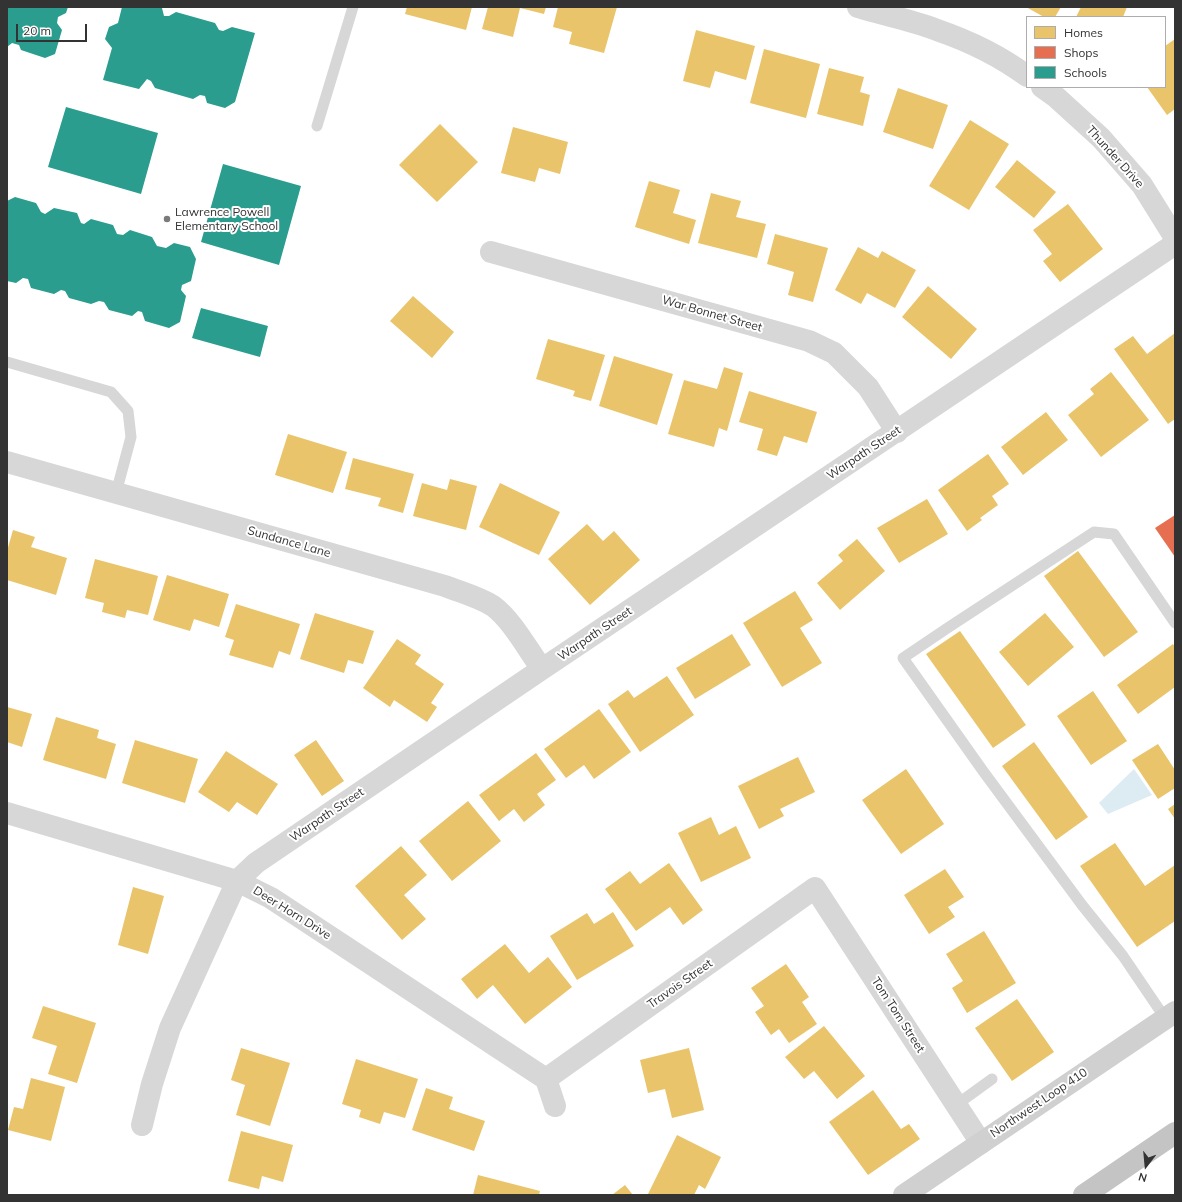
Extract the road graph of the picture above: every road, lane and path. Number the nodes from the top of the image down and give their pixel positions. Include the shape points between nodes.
1 (353, 7) edge
2 (858, 7) edge
3 (1026, 75) edge
4 (1043, 88) edge
5 (317, 126) dead end
6 (1175, 238) edge
7 (1175, 244) edge
8 (491, 252) dead end
9 (7, 362) edge
10 (897, 432) junction
11 (7, 462) edge
12 (116, 493) junction
13 (1175, 623) edge
14 (542, 669) junction
15 (7, 813) edge
16 (237, 881) junction
17 (815, 888) joint
18 (1170, 1015) edge
19 (546, 1079) junction
20 (992, 1079) dead end
21 (956, 1105) junction
22 (555, 1106) dead end
23 (142, 1125) dead end
24 (1175, 1133) edge
25 (981, 1143) junction
26 (904, 1195) edge
27 (1084, 1195) edge

1 - 5 lane
2 - 3 street via 937,30 976,46
4 - 6 street, Thunder Drive via 1101,138 1142,185
7 - 10 street, Warpath Street
8 - 10 street, War Bonnet Street via 809,341 834,353 868,388
9 - 12 lane via 111,392 128,412 131,437
10 - 14 street, Warpath Street
11 - 12 street, Sundance Lane
12 - 14 street, Sundance Lane via 445,586 470,596 492,606 506,618
13 - 18 lane via 1114,534 1094,532 903,658 1082,905
14 - 16 street, Warpath Street via 256,863
15 - 16 street, Deer Horn Drive
16 - 19 street, Deer Horn Drive via 271,898
16 - 23 street, Warpath Street via 170,1028
17 - 19 street, Travois Street
17 - 21 street, Tom Tom Street
18 - 25 main road, Northwest Loop 410
19 - 22 street
20 - 21 lane
21 - 25 street, Tom Tom Street
24 - 27 highway
25 - 26 main road, Northwest Loop 410

